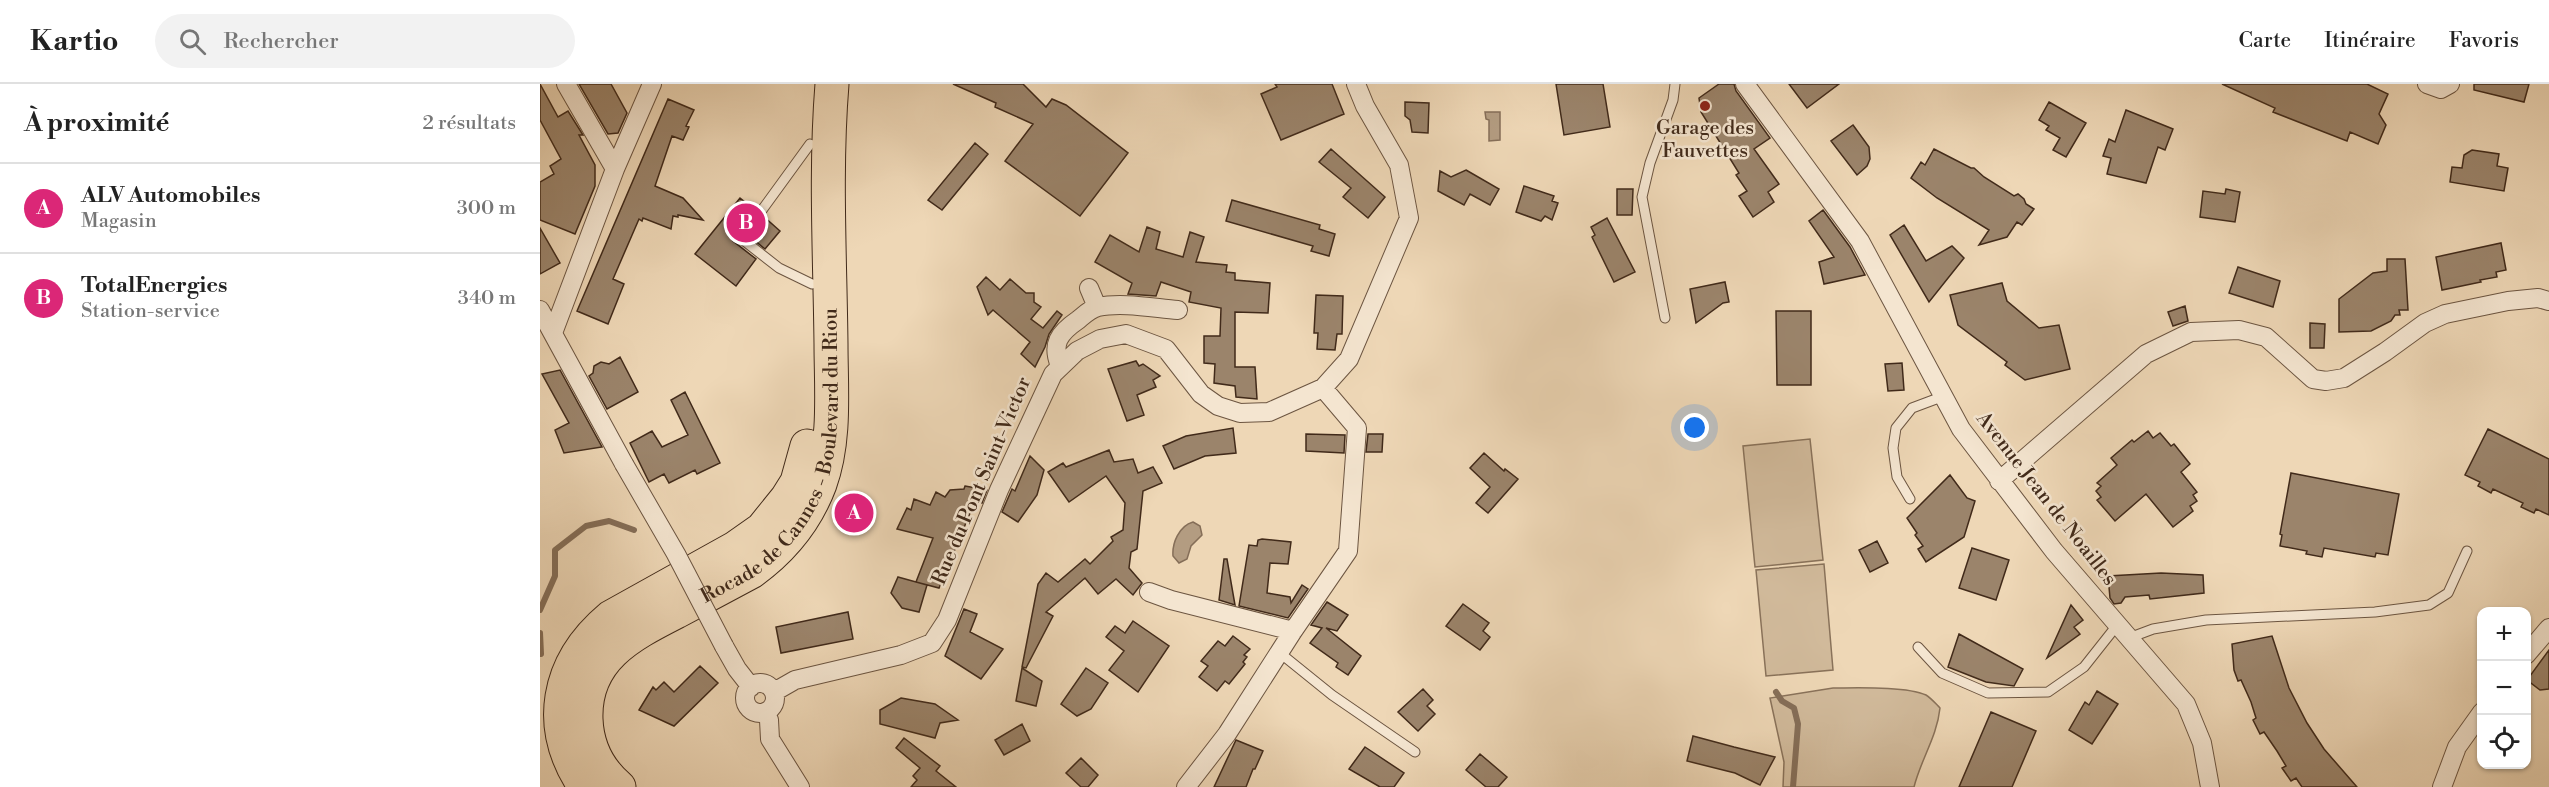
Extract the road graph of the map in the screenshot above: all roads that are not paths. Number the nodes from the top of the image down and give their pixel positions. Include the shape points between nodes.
1 (566, 84) edge
2 (652, 84) edge
3 (813, 84) edge
4 (832, 84) edge
5 (1356, 84) edge
6 (1676, 84) edge
7 (1746, 84) edge
8 (2427, 84) edge
9 (2450, 84) edge
10 (810, 144) junction
11 (615, 169) junction
12 (762, 210) dead end
13 (738, 236) dead end
14 (812, 284) junction
15 (1089, 288) dead end
16 (2549, 301) edge
17 (1097, 307) junction
18 (540, 310) edge
19 (1178, 310) dead end
20 (1665, 318) dead end
21 (553, 333) junction
22 (1060, 366) junction
23 (1323, 388) junction
24 (1944, 396) junction
25 (1999, 481) junction
26 (1910, 499) dead end
27 (2467, 551) dead end
28 (1149, 592) dead end
29 (2549, 628) edge
30 (1293, 631) junction
31 (2123, 631) junction
32 (1918, 647) dead end
33 (2531, 649) edge
34 (1280, 653) junction
35 (751, 687) junction
36 (774, 692) junction
37 (765, 712) junction
38 (2479, 715) edge
39 (1416, 752) dead end
40 (585, 787) edge
41 (619, 787) edge
42 (800, 787) edge
43 (1186, 787) edge
44 (2210, 787) edge
45 (2442, 787) edge

1 - 11 street
2 - 11 street
3 - 10 highway, Rocade de Cannes - Boulevard du Riou
4 - 41 highway, Rocade de Cannes - Boulevard du Riou via 831,398 827,460 821,482 800,525 766,561 632,636 598,670 586,706 586,727 597,761
5 - 23 street via 1399,165 1409,218 1349,358
6 - 20 lane via 1642,197
7 - 24 street, Avenue Jean de Noailles via 1860,241
8 - 9 street via 2440,89
10 - 12 lane
10 - 14 highway, Rocade de Cannes - Boulevard du Riou
11 - 21 street
13 - 14 lane via 779,268
14 - 40 highway, Rocade de Cannes - Boulevard du Riou via 809,431 797,482 762,529 610,617 582,646 565,681 561,721 571,766
15 - 17 street
16 - 25 street via 2508,301 2445,314 2425,323 2344,378 2326,381 2313,379 2266,337 2239,330 2191,332 2146,354
17 - 19 street
17 - 22 street via 1068,326 1059,338 1055,355
18 - 21 street
21 - 35 street, bridge via 724,646
22 - 23 street, Rue du Pont Saint-Victor via 1100,339 1126,334 1166,349 1201,394 1218,406 1240,413 1269,412
22 - 36 street, Rue du Pont Saint-Victor via 1029,421 947,620 932,643 901,655 795,680
23 - 30 street via 1357,428 1348,551
24 - 25 street, Avenue Jean de Noailles via 1961,429
24 - 26 lane via 1912,408 1896,428 1893,448 1897,477
25 - 31 street, Avenue Jean de Noailles
27 - 31 lane via 2448,593 2429,605 2375,612 2206,620
28 - 30 street
29 - 33 street
30 - 34 street
31 - 32 lane via 2084,667 2048,692 1988,693 1942,673
31 - 44 street, Avenue Jean de Noailles via 2186,704 2202,742
34 - 39 lane via 1332,695
34 - 43 street via 1227,734
35 - 36 street via 761,683
35 - 37 street via 747,706
36 - 37 street via 774,704
37 - 42 street via 770,738
38 - 45 street via 2457,747

